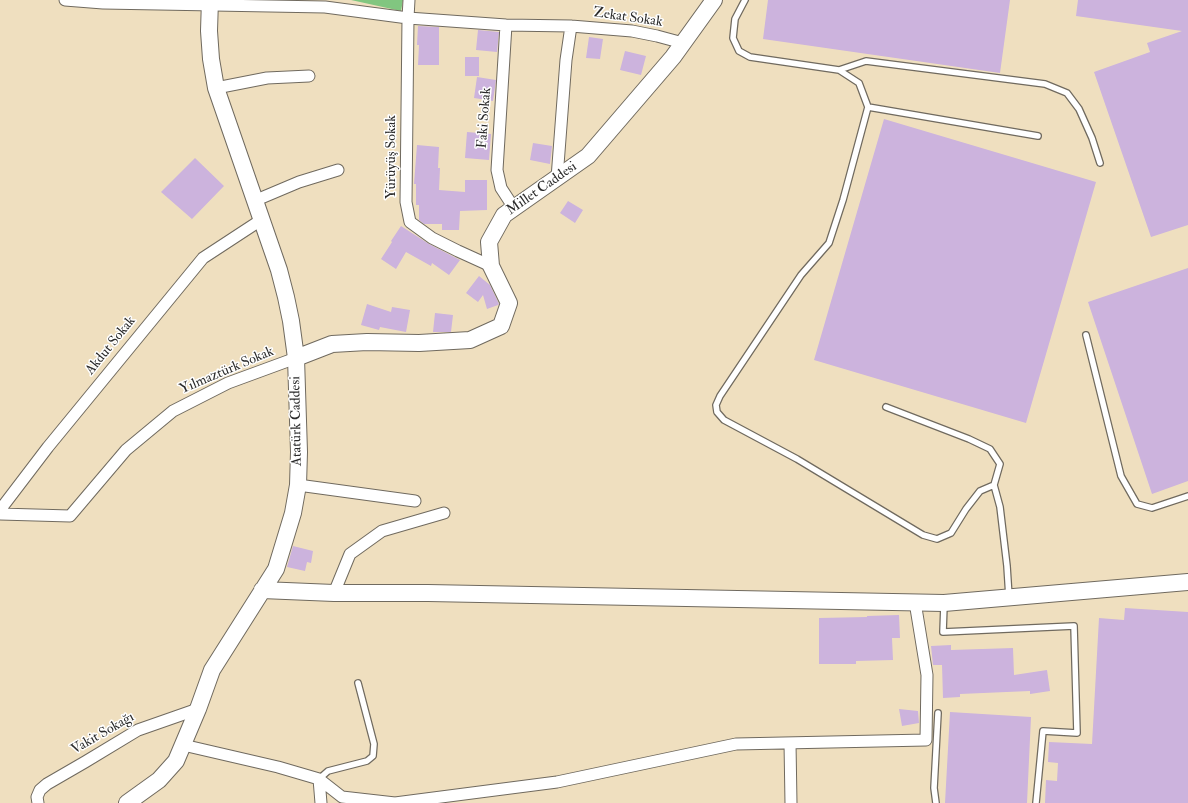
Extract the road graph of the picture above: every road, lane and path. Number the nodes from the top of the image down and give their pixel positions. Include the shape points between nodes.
1 (65, 0) edge
2 (409, 0) edge
3 (714, 0) edge
4 (744, 0) edge
5 (209, 2) edge
6 (303, 3) edge
7 (408, 18) junction
8 (506, 25) junction
9 (570, 26) junction
10 (683, 43) junction
11 (839, 70) junction
12 (309, 76) dead end
13 (216, 88) junction
14 (868, 107) junction
15 (1038, 136) dead end
16 (1100, 163) dead end
17 (338, 170) dead end
18 (557, 178) junction
19 (254, 201) junction
20 (514, 208) junction
21 (261, 220) junction
22 (491, 266) junction
23 (1086, 335) dead end
24 (296, 358) junction
25 (886, 406) dead end
26 (298, 485) junction
27 (994, 485) junction
28 (1188, 496) edge
29 (415, 501) dead end
30 (0, 510) edge
31 (444, 513) dead end
32 (0, 514) edge
33 (1188, 582) edge
34 (262, 590) junction
35 (334, 594) junction
36 (1009, 597) junction
37 (915, 602) junction
38 (944, 603) junction
39 (358, 683) dead end
40 (198, 709) junction
41 (938, 713) dead end
42 (790, 743) junction
43 (183, 745) junction
44 (319, 779) junction
45 (38, 803) edge
46 (127, 803) edge
47 (321, 803) edge
48 (791, 803) edge
49 (936, 803) edge
50 (1036, 803) edge

1 - 5 street, Zekat Sokak via 103,3
2 - 7 street, Yürüyüş Sokak
3 - 10 street, Millet Caddesi
4 - 11 lane via 735,19 733,38 738,52 750,57
5 - 6 street, Zekat Sokak
5 - 13 street, Atatürk Caddesi via 211,59
6 - 7 street, Zekat Sokak
7 - 8 street, Zekat Sokak
7 - 22 street, Yürüyüş Sokak via 406,202 410,222 432,238
8 - 9 street, Zekat Sokak
8 - 20 street, Faki Sokak via 497,170 501,188
9 - 10 street, Zekat Sokak via 632,30
9 - 18 street
10 - 18 street, Millet Caddesi via 588,156
11 - 14 lane via 859,83
11 - 16 lane via 866,61 1045,84 1067,93 1079,109
12 - 13 street via 267,78
13 - 19 street, Atatürk Caddesi
14 - 15 lane
14 - 27 lane via 829,243 801,275 720,396 716,405 717,412 724,420 797,459 923,535 938,539 951,533 980,491
17 - 19 street via 299,182
18 - 20 street, Millet Caddesi
19 - 21 street, Atatürk Caddesi
20 - 22 street, Millet Caddesi via 504,215 489,242
21 - 24 street, Atatürk Caddesi via 286,297
21 - 30 street, Akdut Sokak via 203,258 48,447
22 - 24 street, Millet Caddesi via 508,303 501,326 470,340 332,344
23 - 28 lane via 1121,476 1137,504 1152,508
24 - 26 street, Atatürk Caddesi
24 - 32 street, Yılmaztürk Sokak via 228,383 173,411 126,450 70,516
25 - 27 lane via 990,449 1000,464
26 - 29 street
26 - 34 street, Atatürk Caddesi via 293,513 276,569
27 - 36 lane via 1000,507
31 - 35 street via 382,531 350,554
33 - 36 street
34 - 35 street
34 - 40 street, Atatürk Caddesi via 212,670
35 - 37 street via 428,592
36 - 38 street
37 - 38 street
37 - 42 street via 927,675 926,740
38 - 50 lane via 943,632 1074,626 1077,733 1043,731
39 - 44 lane via 374,744 373,756 367,761 328,771
40 - 43 street, Atatürk Caddesi
40 - 45 street, Vakit Sokağı via 138,730 47,784 40,790
41 - 49 lane via 934,788
42 - 44 street via 736,744 557,782 395,803 342,797
42 - 48 street
43 - 44 street
43 - 46 street, Atatürk Caddesi via 176,761 159,780
44 - 47 street

